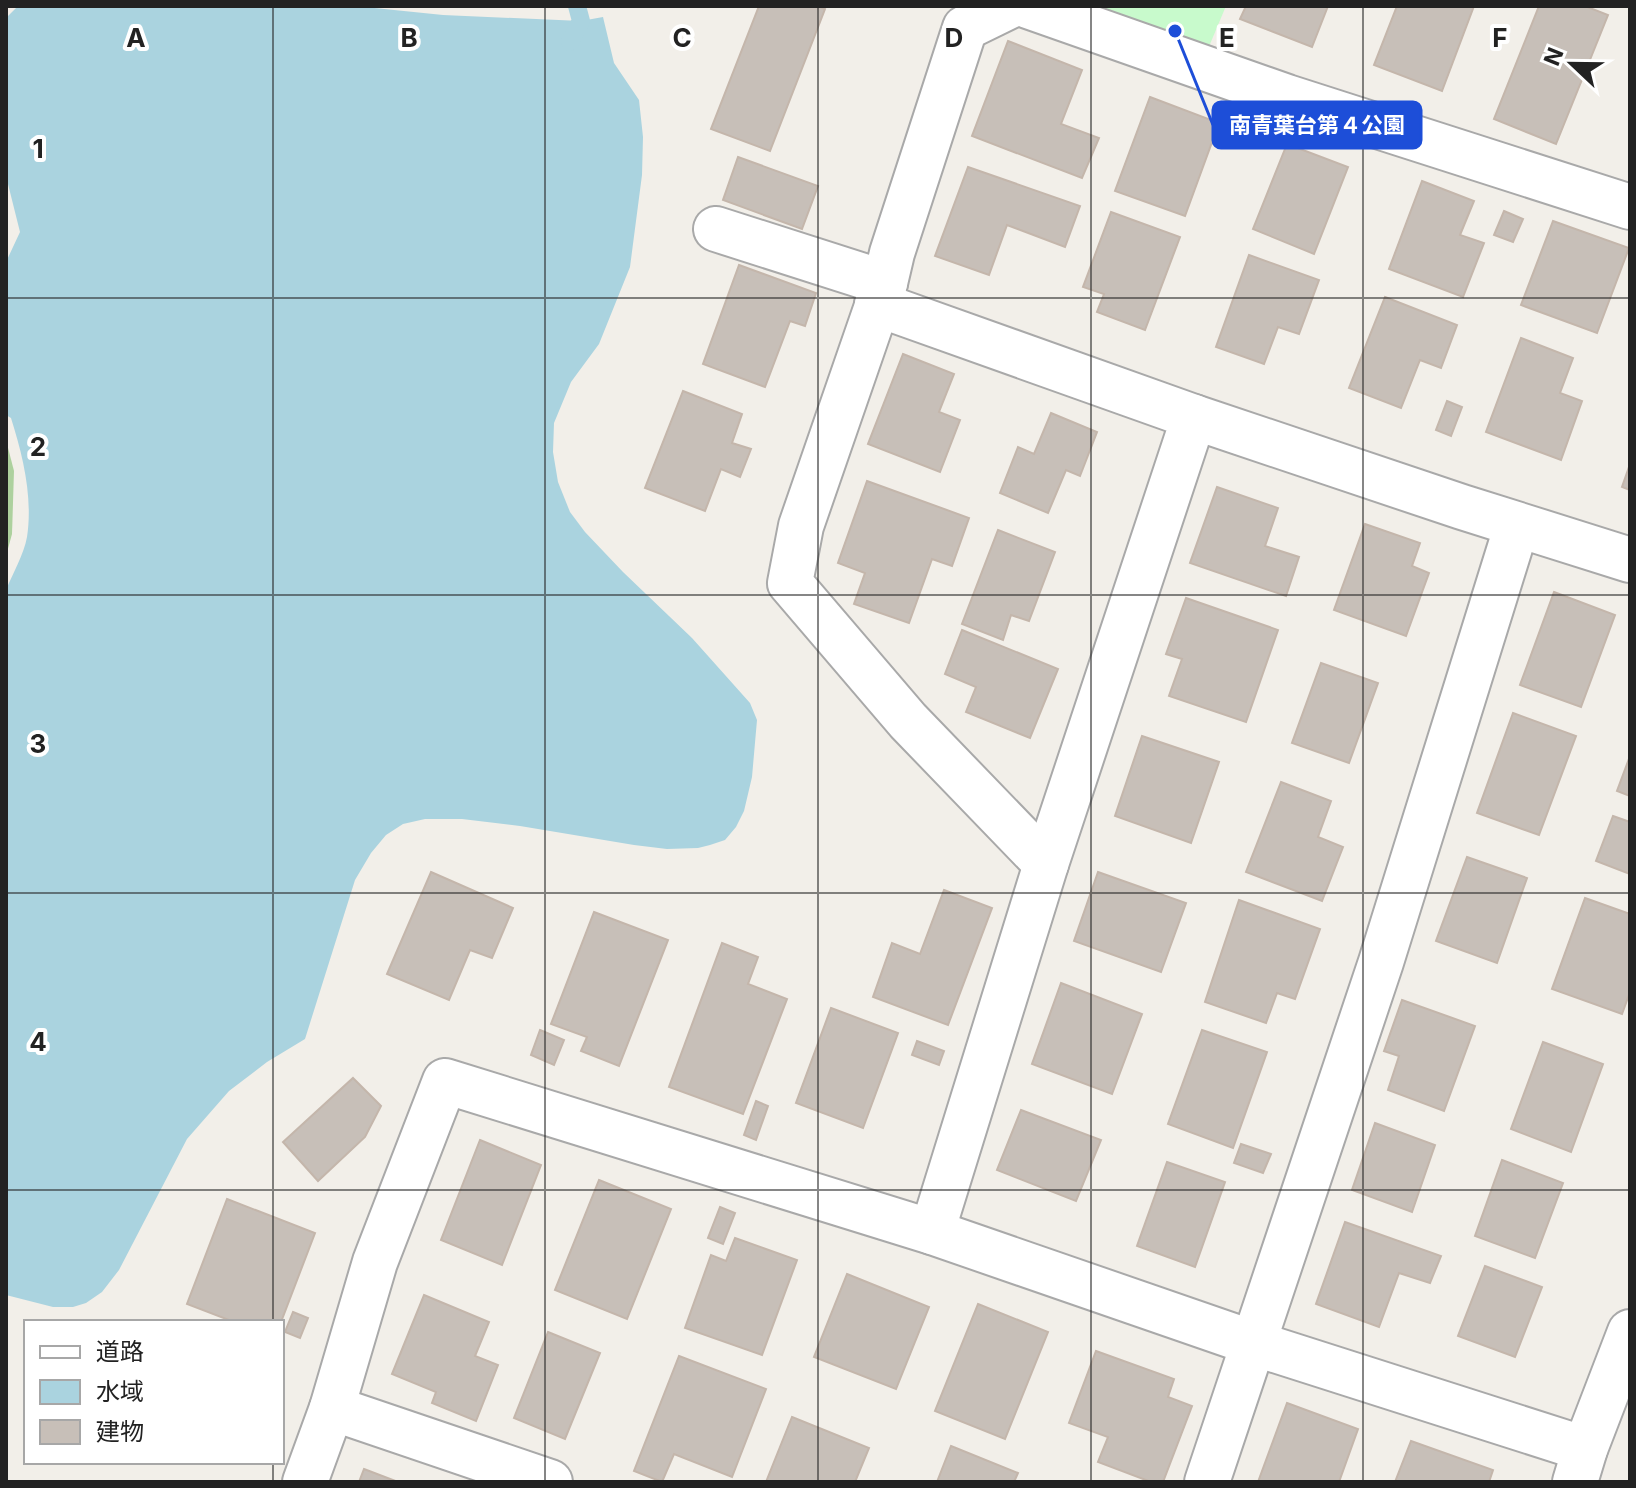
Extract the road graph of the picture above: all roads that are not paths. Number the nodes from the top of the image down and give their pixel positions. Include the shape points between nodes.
1 (1010, 6) edge
2 (1028, 6) edge
3 (1630, 207) edge
4 (716, 229) dead end
5 (881, 293) junction
6 (1194, 417) junction
7 (1517, 525) junction
8 (1630, 560) edge
9 (1046, 864) junction
10 (932, 1232) junction
11 (1630, 1332) edge
12 (1253, 1343) junction
13 (332, 1408) junction
14 (1580, 1465) edge
15 (305, 1482) edge
16 (550, 1482) edge
17 (1207, 1482) edge

1 - 5 street via 965,28
2 - 3 street via 1287,97
4 - 5 street
5 - 6 street
5 - 9 street via 801,526 790,583 908,721
6 - 7 street
6 - 9 street
7 - 8 street
7 - 12 street via 1381,962
9 - 10 street
10 - 12 street
10 - 13 street via 445,1081 375,1262
11 - 14 street
12 - 14 street
12 - 17 street
13 - 15 street
13 - 16 street

